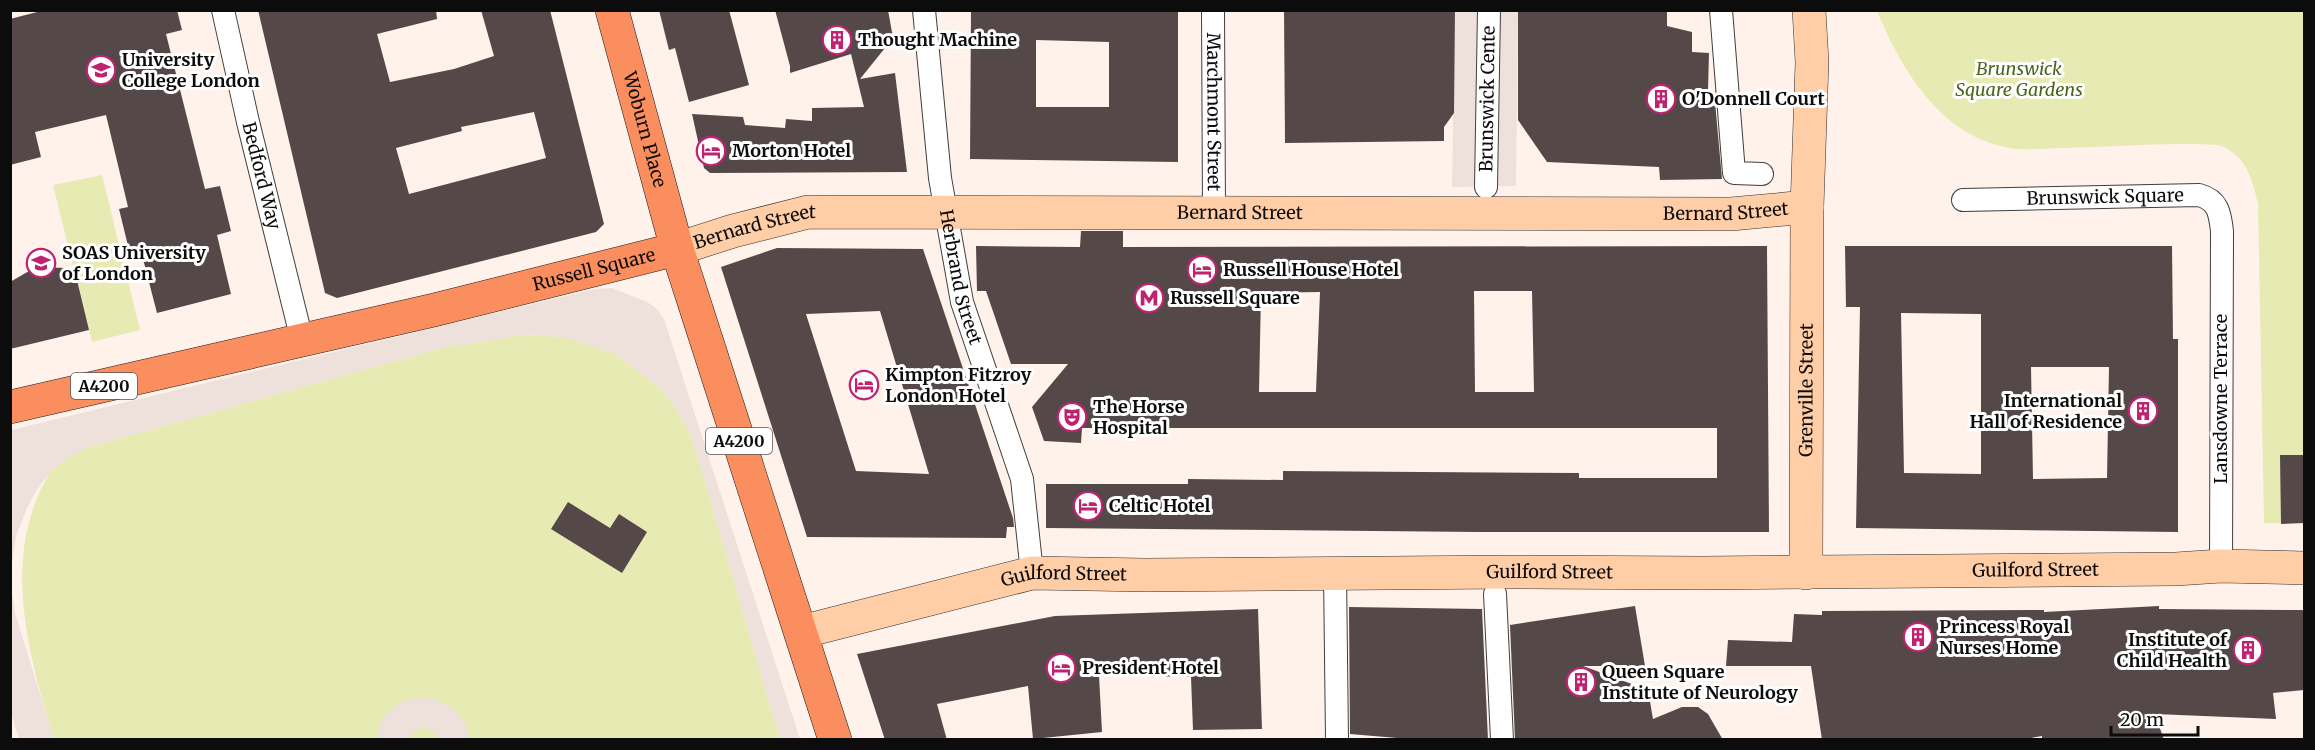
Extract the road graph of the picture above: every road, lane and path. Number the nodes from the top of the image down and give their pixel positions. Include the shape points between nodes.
1 (222, 10) edge
2 (612, 10) edge
3 (924, 10) edge
4 (1214, 10) edge
5 (1490, 10) edge
6 (1721, 10) edge
7 (1809, 10) edge
8 (1762, 174) dead end
9 (1486, 187) dead end
10 (1963, 200) dead end
11 (1807, 207) junction
12 (947, 213) junction
13 (1214, 214) junction
14 (2222, 231) joint
15 (677, 249) junction
16 (302, 340) junction
17 (10, 407) edge
18 (2221, 566) junction
19 (2304, 568) edge
20 (1032, 573) junction
21 (1335, 573) junction
22 (1806, 573) junction
23 (1495, 594) dead end
24 (801, 632) junction
25 (834, 740) edge
26 (1337, 740) edge
27 (1502, 740) edge

1 - 16 street, Bedford Way
2 - 15 main road, Woburn Place / A4200
3 - 12 street, Herbrand Street via 940,178
4 - 13 street, Marchmont Street
5 - 9 street, Brunswick Cente
6 - 8 street via 1734,173
7 - 11 main road via 1812,62
10 - 14 street, Brunswick Square via 2199,195 2208,197 2218,207
11 - 13 main road, Bernard Street via 1720,214
11 - 22 main road, Grenville Street
12 - 13 main road, Bernard Street
12 - 15 main road, Bernard Street via 808,212
12 - 20 street, Herbrand Street via 962,302 1022,479
14 - 18 street, Lansdowne Terrace
15 - 16 main road, Russell Square / A4200
15 - 24 main road, Russell Square / A4200
16 - 17 main road, Russell Square / A4200
18 - 19 main road, Guilford Street
18 - 22 main road, Guilford Street
20 - 21 main road, Guilford Street
20 - 24 main road, Guilford Street
21 - 22 main road, Guilford Street
21 - 26 street
23 - 27 street
24 - 25 main road, Russell Square / A4200

